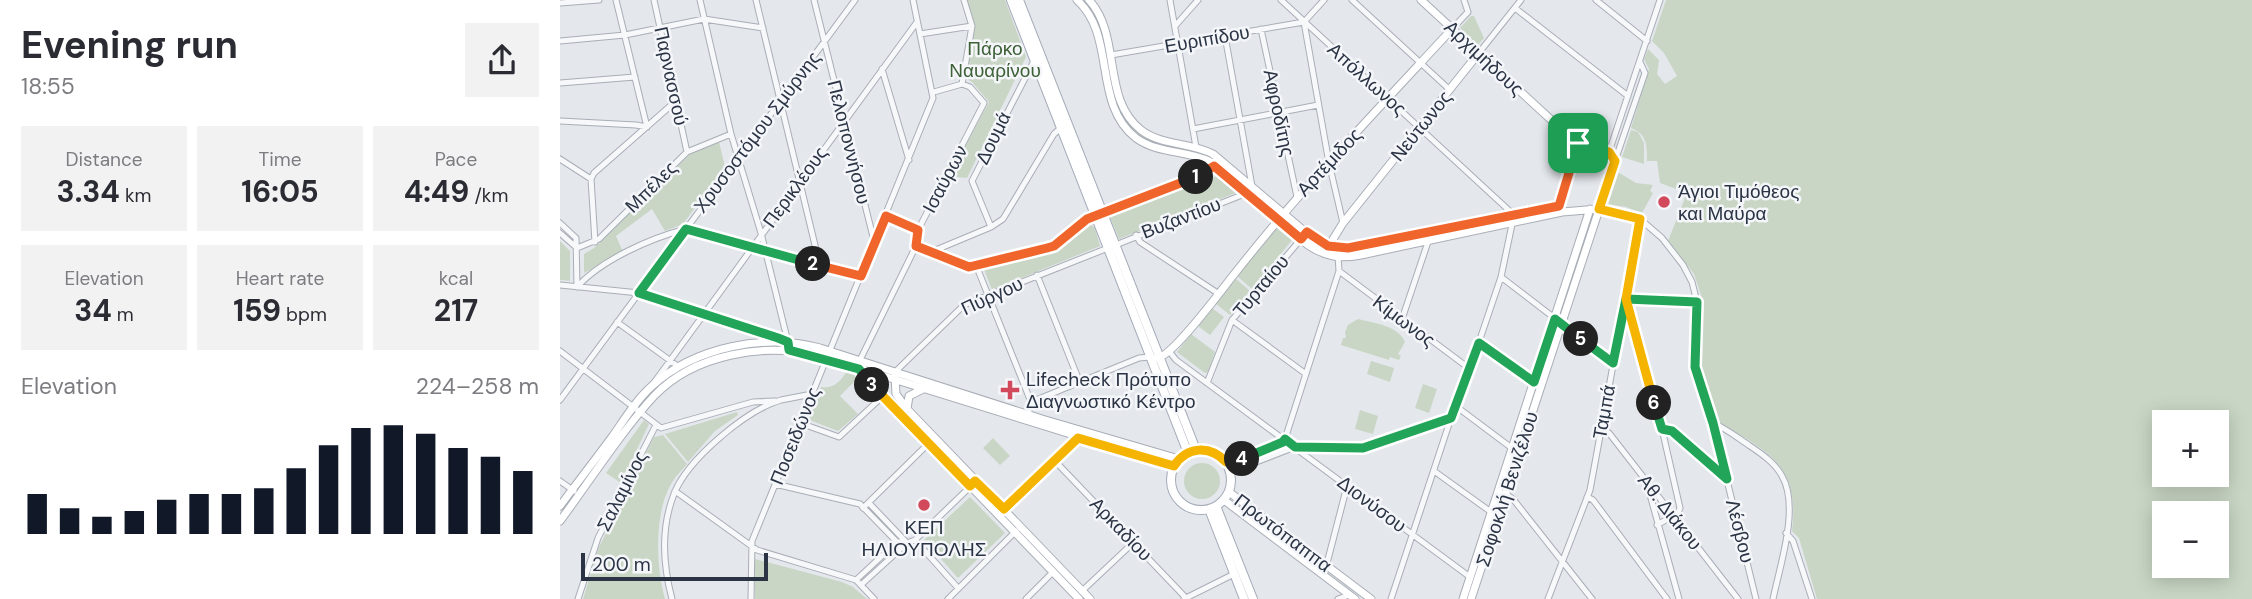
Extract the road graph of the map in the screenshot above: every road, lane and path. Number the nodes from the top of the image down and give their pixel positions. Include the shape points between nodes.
1 (599, 0) edge
2 (617, 0) edge
3 (654, 0) edge
4 (700, 0) edge
5 (756, 0) edge
6 (814, 0) edge
7 (855, 0) edge
8 (913, 0) edge
9 (964, 0) edge
10 (1011, 0) edge
11 (1019, 0) edge
12 (1077, 0) edge
13 (1089, 0) edge
14 (1170, 0) edge
15 (1198, 0) edge
16 (1281, 0) edge
17 (1324, 0) edge
18 (1352, 0) edge
19 (1420, 0) edge
20 (1464, 0) edge
21 (1521, 0) edge
22 (1596, 0) edge
23 (1660, 0) edge
24 (560, 3) edge
25 (1515, 8) junction
26 (704, 19) junction
27 (917, 22) junction
28 (1304, 22) junction
29 (972, 26) junction
30 (1175, 26) junction
31 (660, 28) junction
32 (763, 28) junction
33 (1261, 29) junction
34 (1452, 29) junction
35 (920, 34) junction
36 (625, 35) junction
37 (1225, 36) junction
38 (560, 40) edge
39 (825, 41) junction
40 (1647, 41) junction
41 (1178, 44) junction
42 (1478, 54) junction
43 (1111, 55) junction
44 (1037, 56) junction
45 (1640, 62) junction
46 (1420, 63) junction
47 (882, 69) junction
48 (635, 77) junction
49 (560, 83) edge
50 (962, 85) junction
51 (1450, 90) junction
52 (934, 92) junction
53 (1628, 96) junction
54 (1389, 98) junction
55 (676, 101) junction
56 (780, 101) junction
57 (1318, 105) junction
58 (1278, 113) junction
59 (1240, 120) junction
60 (560, 121) edge
61 (843, 122) junction
62 (1064, 125) junction
63 (647, 127) junction
64 (1421, 127) junction
65 (1193, 129) junction
66 (731, 134) junction
67 (1578, 143) junction
68 (1196, 146) junction
69 (687, 152) junction
70 (1609, 152) junction
71 (738, 157) junction
72 (560, 159) edge
73 (909, 160) junction
74 (1615, 161) junction
75 (1329, 163) junction
76 (1214, 166) junction
77 (591, 179) junction
78 (800, 180) junction
79 (1250, 190) junction
80 (1297, 197) junction
81 (1560, 209) junction
82 (1590, 209) junction
83 (1599, 209) junction
84 (1284, 212) junction
85 (1099, 215) junction
86 (886, 216) junction
87 (1278, 219) junction
88 (1514, 219) junction
89 (1640, 219) junction
90 (560, 223) edge
91 (1343, 223) junction
92 (991, 227) junction
93 (686, 229) junction
94 (918, 230) junction
95 (560, 233) edge
96 (761, 233) junction
97 (1136, 236) junction
98 (1304, 236) junction
99 (1427, 237) junction
100 (595, 242) junction
101 (874, 243) junction
102 (1111, 245) junction
103 (916, 246) junction
104 (751, 247) junction
105 (577, 248) junction
106 (1340, 249) junction
107 (764, 250) junction
108 (1326, 250) junction
109 (931, 252) junction
110 (1338, 258) junction
111 (976, 265) junction
112 (820, 266) junction
113 (1339, 271) junction
114 (1037, 275) junction
115 (861, 276) junction
116 (1501, 277) junction
117 (560, 285) edge
118 (577, 286) junction
119 (639, 293) junction
120 (1219, 294) junction
121 (988, 295) junction
122 (1626, 299) junction
123 (1697, 302) junction
124 (702, 313) junction
125 (1402, 319) junction
126 (1233, 320) junction
127 (1558, 321) junction
128 (617, 322) junction
129 (1479, 343) junction
130 (788, 346) junction
131 (560, 351) edge
132 (1169, 351) junction
133 (829, 355) junction
134 (1156, 356) junction
135 (670, 360) junction
136 (1613, 363) junction
137 (860, 365) junction
138 (583, 368) junction
139 (679, 368) junction
140 (1470, 369) junction
141 (1306, 374) junction
142 (892, 377) junction
143 (1534, 382) junction
144 (1080, 383) junction
145 (1207, 383) junction
146 (649, 388) junction
147 (923, 389) junction
148 (812, 394) junction
149 (883, 396) junction
150 (560, 400) edge
151 (778, 401) junction
152 (1031, 402) junction
153 (634, 407) junction
154 (1457, 407) junction
155 (908, 410) junction
156 (641, 412) junction
157 (1027, 418) junction
158 (1451, 418) junction
159 (1713, 423) junction
160 (800, 424) junction
161 (656, 425) junction
162 (1601, 428) junction
163 (1662, 429) junction
164 (1273, 430) junction
165 (1078, 438) junction
166 (1285, 439) junction
167 (929, 443) junction
168 (1295, 447) junction
169 (1270, 448) junction
170 (1513, 449) junction
171 (1192, 451) junction
172 (1055, 461) junction
173 (1177, 463) junction
174 (1228, 466) junction
175 (1434, 471) junction
176 (1727, 479) junction
177 (560, 481) edge
178 (973, 483) junction
179 (775, 484) junction
180 (1347, 485) junction
181 (1648, 487) junction
182 (675, 491) junction
183 (576, 493) junction
184 (1503, 493) junction
185 (1227, 496) junction
186 (1587, 497) junction
187 (866, 505) junction
188 (560, 506) edge
189 (1212, 508) junction
190 (1004, 509) junction
191 (1495, 515) junction
192 (1674, 515) junction
193 (560, 521) edge
194 (1657, 524) junction
195 (1017, 529) junction
196 (1786, 533) junction
197 (1413, 534) junction
198 (915, 540) junction
199 (897, 542) junction
200 (1134, 542) junction
201 (906, 543) junction
202 (752, 546) junction
203 (1563, 560) junction
204 (1326, 567) junction
205 (1053, 572) junction
206 (1238, 572) junction
207 (1470, 577) junction
208 (859, 582) junction
209 (1674, 583) junction
210 (956, 590) junction
211 (1661, 591) junction
212 (1080, 595) edge
213 (1352, 597) edge
214 (1185, 598) edge
215 (578, 599) edge
216 (672, 599) edge
217 (751, 599) edge
218 (874, 599) edge
219 (949, 599) edge
220 (960, 599) edge
221 (1026, 599) edge
222 (1090, 599) edge
223 (1244, 599) edge
224 (1253, 599) edge
225 (1338, 599) edge
226 (1371, 599) edge
227 (1391, 599) edge
228 (1463, 599) edge
229 (1471, 599) edge
230 (1548, 599) edge
231 (1592, 599) edge
232 (1667, 599) edge
233 (1679, 599) edge
234 (1738, 599) edge
235 (1756, 599) edge
236 (1773, 599) edge
237 (1812, 599) edge

1 - 24 street
2 - 36 street
3 - 31 street, Παρνασσού
4 - 26 street
5 - 32 street
6 - 39 street, Πελοποννήσου
7 - 39 street, Χρυσοστόμου Σμύρνης
8 - 27 street
9 - 29 street
10 - 44 main road
11 - 44 main road
12 - 76 street via 1095,26 1111,99 1127,130 1147,144 1195,155
13 - 43 street via 1104,24
14 - 30 street
15 - 30 street
16 - 28 street, Απόλλωνος
17 - 28 street
18 - 46 street
19 - 34 street, Αρχιμήδους
20 - 34 street, Αρτέμιδος via 1468,10
21 - 25 street, Νεύτωνος
22 - 40 street
23 - 40 street, Σοφοκλή Βενιζέλου
25 - 42 street, Νεύτωνος
25 - 53 street
26 - 31 street
26 - 32 street
26 - 66 street
27 - 35 street
27 - 47 street, Περικλέους
28 - 33 street, Ευριπίδου
28 - 54 street, Απόλλωνος
28 - 57 street
29 - 35 street
29 - 50 street
30 - 41 street
31 - 36 street
31 - 55 street, Παρνασσού
32 - 56 street
33 - 37 street, Ευριπίδου
33 - 58 street, Αφροδίτης
34 - 42 street, Αρχιμήδους
34 - 46 street, Αρτέμιδος
35 - 52 street
36 - 38 street
36 - 48 street
37 - 41 street, Ευριπίδου
37 - 59 street
39 - 56 street, Χρυσοστόμου Σμύρνης
39 - 61 street, Πελοποννήσου
40 - 45 street, Σοφοκλή Βενιζέλου
41 - 43 street, Ευριπίδου
41 - 65 street
42 - 51 street, Νεύτωνος
42 - 67 street, Αρχιμήδους
43 - 68 street via 1121,101 1133,123 1160,140
44 - 62 main road
44 - 92 street, Δουμά via 972,181
45 - 53 street, Σοφοκλή Βενιζέλου
45 - 74 street, Σοφοκλή Βενιζέλου via 1645,73
46 - 51 street
46 - 54 street, Αρτέμιδος
47 - 61 street, Περικλέους
47 - 73 street
48 - 49 street
48 - 63 street
50 - 52 street
50 - 94 street, Ισαύρων via 985,103
51 - 64 street, Νεύτωνος
52 - 73 street, Ποσειδώνος
53 - 70 street, Σοφοκλή Βενιζέλου
54 - 64 street, Απόλλωνος
54 - 75 street, Αρτέμιδος
55 - 63 street
55 - 69 street, Παρνασσού
56 - 71 street, Χρυσοστόμου Σμύρνης
56 - 78 street
57 - 58 street
57 - 75 street
58 - 59 street
58 - 80 street, Αφροδίτης
59 - 65 street
59 - 79 street
60 - 63 street
61 - 78 street, Περικλέους
61 - 101 street, Πελοποννήσου
62 - 85 main road
62 - 92 street via 1003,219
63 - 77 street
64 - 88 street, Απόλλωνος
64 - 91 street, Νεύτωνος
65 - 68 street
66 - 69 street, Μπέλες
66 - 71 street
67 - 70 street, Αρχιμήδους
67 - 81 street
68 - 79 street via 1213,154
69 - 100 street, Μπέλες
70 - 74 street
71 - 93 street, Χρυσοστόμου Σμύρνης
71 - 96 street
72 - 77 street
73 - 86 street, Ποσειδώνος
74 - 83 street, Σοφοκλή Βενιζέλου
75 - 80 street, Αρτέμιδος
75 - 91 street
76 - 79 street
76 - 85 street, Βυζαντίου via 1198,177
77 - 100 street
78 - 96 street, Περικλέους
78 - 112 street
79 - 84 street
79 - 87 street
79 - 97 street, Βυζαντίου
80 - 84 street, Αρτέμιδος
81 - 82 street
81 - 88 street
82 - 83 street
82 - 127 street, Σοφοκλή Βενιζέλου
83 - 89 street
83 - 127 street, Σοφοκλή Βενιζέλου
84 - 87 street, Αρτέμιδος
84 - 98 street
85 - 102 main road
85 - 111 street, Βυζαντίου via 1054,246
86 - 94 street
86 - 101 street, Ποσειδώνος
87 - 98 street
87 - 120 street, Αρτέμιδος
88 - 99 street
88 - 116 street
89 - 122 street, Ταμπά
89 - 123 street via 1683,265
90 - 105 street via 576,238
91 - 108 street, Νεύτωνος
92 - 109 street
93 - 104 street
93 - 118 street via 617,258
93 - 119 street, Χρυσοστόμου Σμύρνης
94 - 103 street, Ισαύρων
95 - 105 street
96 - 104 street, Περικλέους
96 - 107 street
97 - 102 street, Βυζαντίου
97 - 120 street
98 - 108 street
98 - 126 street, Τυρταίου
99 - 106 street
99 - 110 street
99 - 125 street
100 - 105 street, Μπέλες
101 - 115 street, Ποσειδώνος
102 - 114 street, Πύργου
102 - 134 main road
103 - 109 street
103 - 137 street, Ισαύρων
104 - 107 street
104 - 124 street, Περικλέους
105 - 118 street
106 - 108 street
106 - 110 street
107 - 112 street
107 - 130 street
108 - 110 street
109 - 111 street via 969,267
110 - 113 street
111 - 121 street
112 - 115 street
113 - 125 street, Κίμωνος
113 - 141 street
114 - 121 street, Πύργου
114 - 144 street
115 - 133 street, Ποσειδώνος
116 - 127 street
116 - 129 street
117 - 118 street
118 - 119 street
119 - 124 street
119 - 128 street, Χρυσοστόμου Σμύρνης
120 - 132 street, Αρτέμιδος
121 - 142 street, Πύργου via 961,307
121 - 152 street
122 - 123 street
122 - 136 street, Ταμπά
122 - 163 street
123 - 159 street, Λέσβου via 1695,367
124 - 130 street
124 - 135 street, Περικλέους
125 - 140 street, Κίμωνος
126 - 141 street
126 - 145 street, Τυρταίου
127 - 136 street
127 - 143 street, Σοφοκλή Βενιζέλου
127 - 184 street, Σοφοκλή Βενιζέλου
128 - 135 street
128 - 138 street, Χρυσοστόμου Σμύρνης
129 - 140 street
129 - 143 street
130 - 133 street
130 - 139 street via 763,342 733,348
130 - 156 street via 698,368 664,387
131 - 138 street
132 - 134 street
132 - 145 street, Διονύσου
133 - 137 street
133 - 148 street, Ποσειδώνος
134 - 144 street via 1139,358
134 - 171 main road
135 - 139 street
135 - 146 street, Περικλέους
136 - 162 street, Ταμπά
137 - 142 street
137 - 149 street
138 - 150 street, Χρυσοστόμου Σμύρνης
138 - 153 street
139 - 146 street
140 - 154 street
141 - 166 street
142 - 147 street
142 - 149 street
142 - 155 street via 896,394
142 - 157 street
143 - 170 street, Σοφοκλή Βενιζέλου
144 - 152 street
145 - 164 street, Διονύσου
146 - 153 street
147 - 155 street via 909,397
147 - 157 street
148 - 151 street
148 - 160 street, Ποσειδώνος
149 - 160 street via 839,438
149 - 167 street
151 - 161 street via 753,402 667,428
151 - 182 street via 718,438
152 - 157 street
153 - 156 street
153 - 183 street
154 - 158 street
154 - 170 street
155 - 178 street
156 - 161 street
156 - 183 street
157 - 165 street
157 - 173 street
158 - 168 street via 1363,448
158 - 175 street
159 - 176 street, Λέσβου
159 - 196 street via 1758,452 1783,478 1790,509
160 - 179 street, Ποσειδώνος
161 - 215 street, Σαλαμίνος via 598,538
162 - 181 street, Αθ. Διάκου
162 - 186 street, Ταμπά
163 - 176 street via 1672,431
163 - 192 street via 1680,508
164 - 166 street, Διονύσου
164 - 169 street
165 - 172 street
165 - 173 street
166 - 168 street, Διονύσου
166 - 169 street
167 - 178 street
167 - 187 street
168 - 174 street via 1238,469
168 - 180 street, Διονύσου
169 - 174 street
170 - 184 street, Σοφοκλή Βενιζέλου
171 - 173 main road
171 - 174 main road via 1213,452
172 - 190 street
172 - 200 street, Αρκαδίου
173 - 189 main road via 1171,483 1177,499 1191,509
174 - 185 main road via 1231,485
175 - 191 street
175 - 197 street
176 - 235 street, Λέσβου
177 - 183 street
178 - 190 street
178 - 195 street
178 - 198 street
179 - 187 street
179 - 202 street, Ποσειδώνος
180 - 197 street, Διονύσου
180 - 204 street
181 - 192 street, Αθ. Διάκου
181 - 194 street
182 - 202 street
182 - 216 street via 665,541
183 - 188 street
183 - 193 street
184 - 191 street, Σοφοκλή Βενιζέλου
184 - 203 street
185 - 189 main road
185 - 204 street, Πρωτόπαππα
185 - 213 street, Πρωτόπαππα
186 - 203 street, Ταμπά
186 - 211 street
187 - 199 street
187 - 201 street
189 - 206 main road
190 - 195 street
191 - 207 street, Σοφοκλή Βενιζέλου
191 - 229 street, Σοφοκλή Βενιζέλου
192 - 194 street
192 - 234 street, Αθ. Διάκου
194 - 209 street
195 - 205 street
195 - 210 street
195 - 212 street
196 - 236 street
196 - 237 street via 1793,541
197 - 207 street, Διονύσου
197 - 227 street
198 - 201 street
198 - 210 street
199 - 201 street
199 - 208 street
200 - 212 street
200 - 214 street, Αρκαδίου
201 - 208 street
202 - 208 street
202 - 217 street, Ποσειδώνος
203 - 230 street, Ταμπά
203 - 231 street
204 - 226 street, Πρωτόπαππα
205 - 212 street
205 - 221 street
206 - 214 street
206 - 223 main road
206 - 224 main road
207 - 228 street, Σοφοκλή Βενιζέλου
208 - 218 street
209 - 211 street
209 - 233 street
210 - 219 street
210 - 220 street
211 - 232 street
212 - 222 street
213 - 225 street

